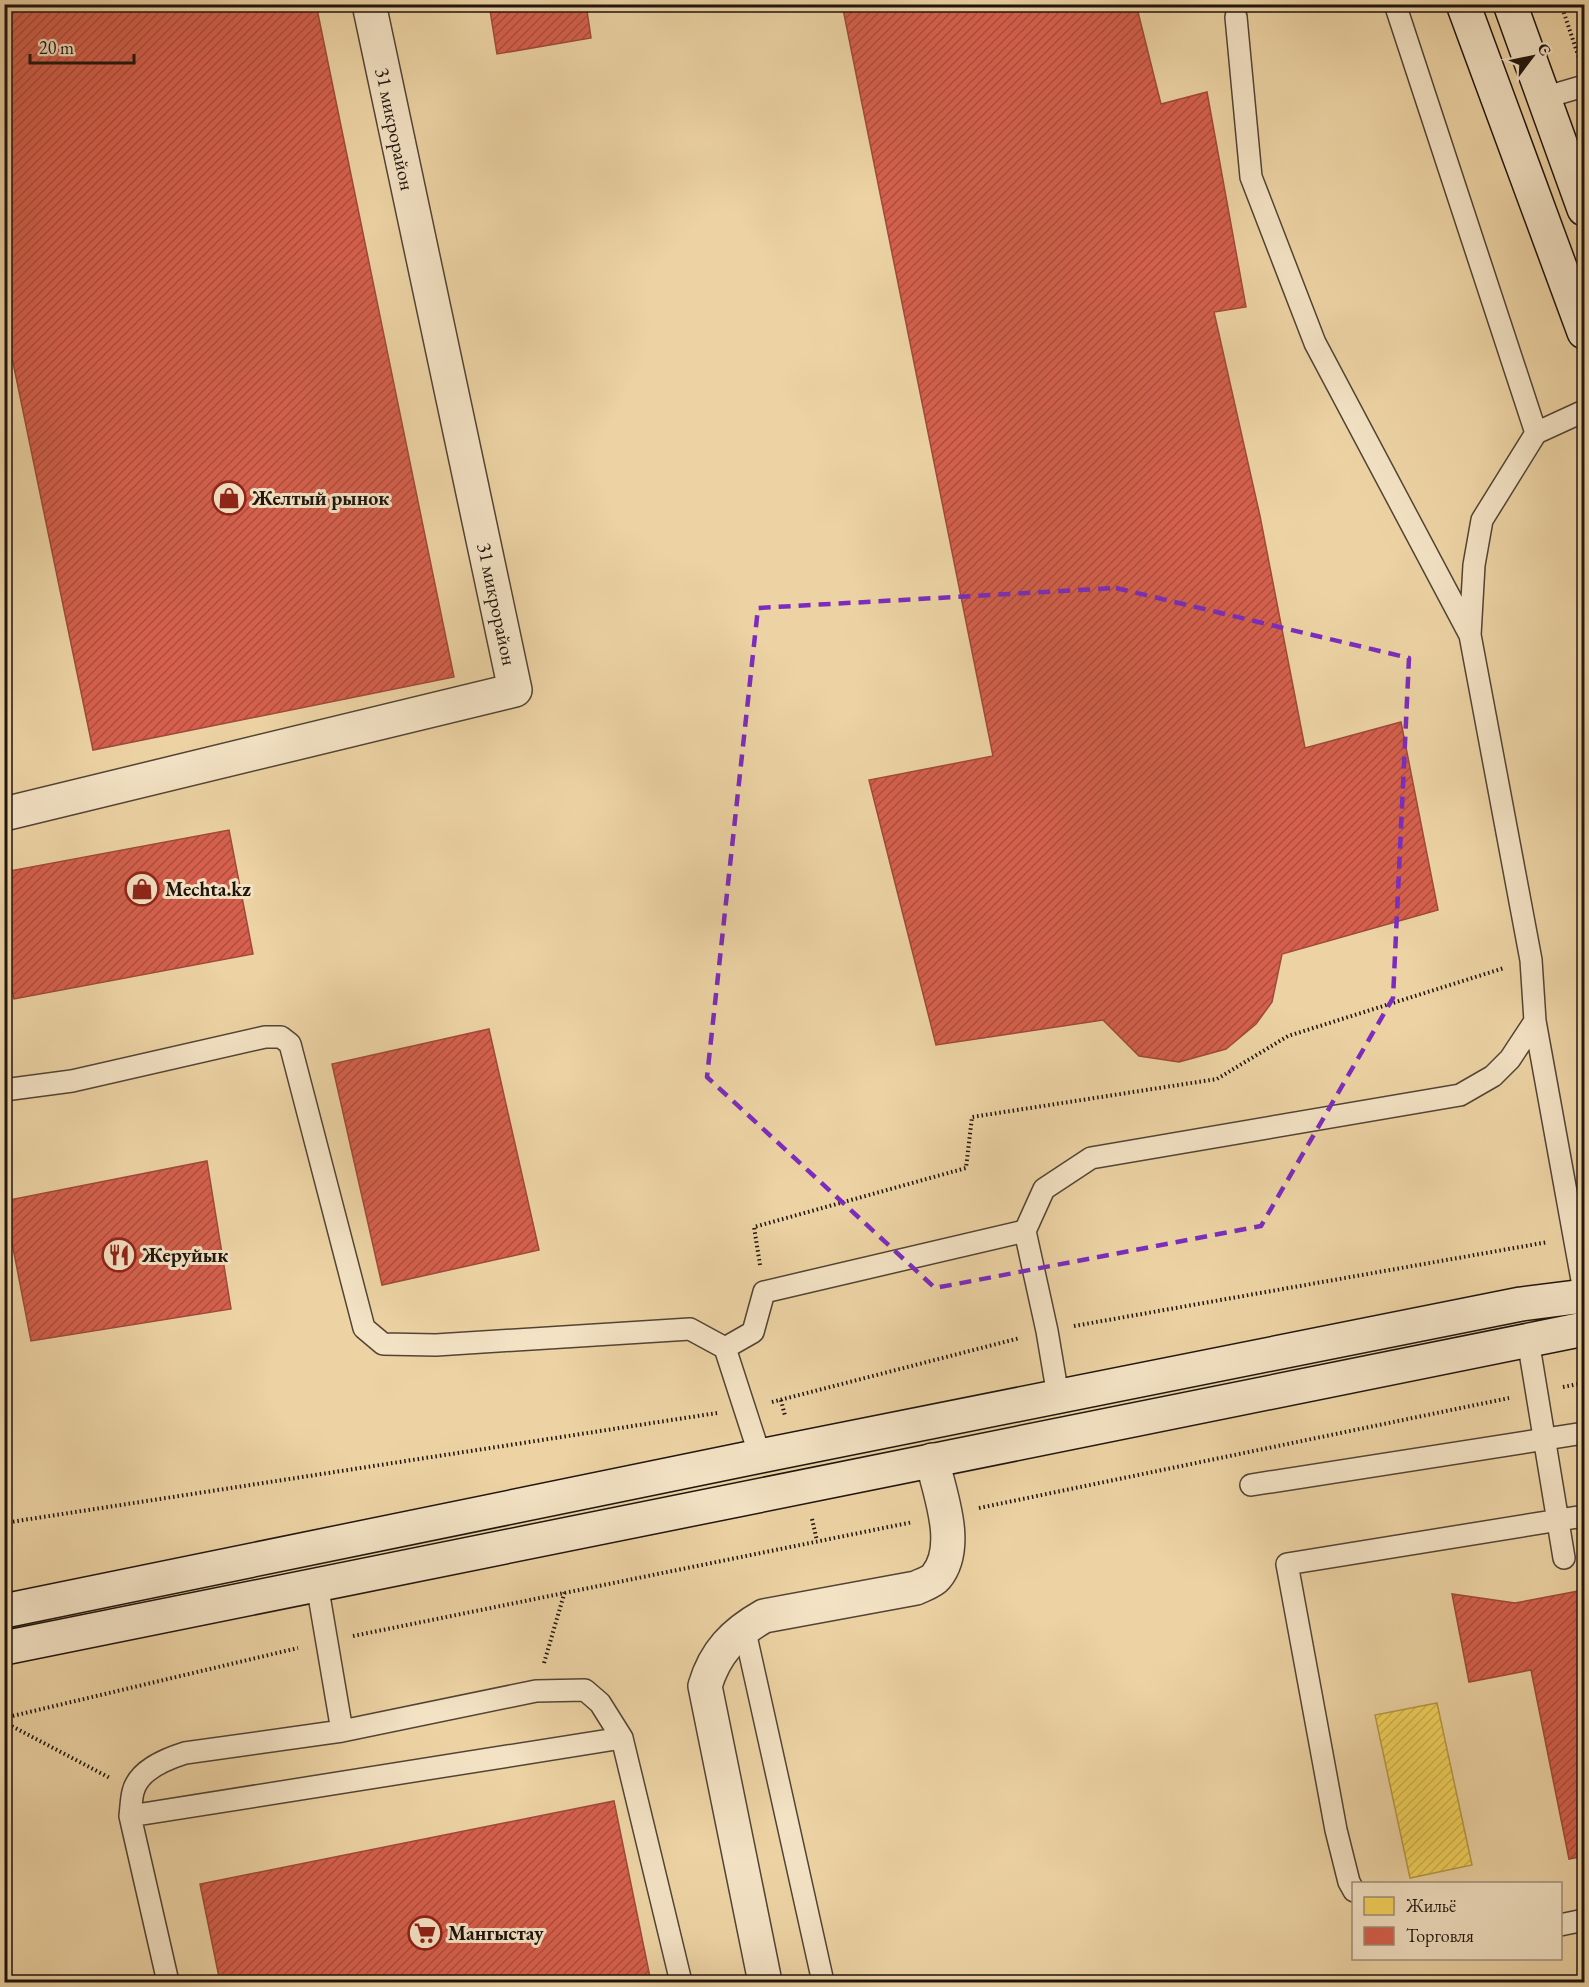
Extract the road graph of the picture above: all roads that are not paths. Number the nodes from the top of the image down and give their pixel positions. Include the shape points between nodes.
1 (369, 4) edge
2 (1395, 4) edge
3 (1463, 4) edge
4 (1510, 4) edge
5 (1236, 17) dead end
6 (1583, 76) edge
7 (1543, 98) junction
8 (1584, 209) edge
9 (1584, 332) edge
10 (1584, 411) edge
11 (1536, 433) junction
12 (1470, 635) junction
13 (4, 814) edge
14 (1535, 1021) junction
15 (4, 1090) edge
16 (1025, 1232) junction
17 (1584, 1291) edge
18 (1584, 1296) edge
19 (1584, 1329) edge
20 (1528, 1340) junction
21 (725, 1348) junction
22 (1058, 1396) junction
23 (1584, 1433) edge
24 (1544, 1439) junction
25 (760, 1456) junction
26 (932, 1460) junction
27 (1251, 1485) dead end
28 (1584, 1516) edge
29 (1557, 1521) junction
30 (1564, 1558) dead end
31 (317, 1584) junction
32 (4, 1611) edge
33 (744, 1627) junction
34 (4, 1648) edge
35 (342, 1731) junction
36 (622, 1738) junction
37 (130, 1816) junction
38 (1352, 1889) edge
39 (1584, 1920) edge
40 (1562, 1925) edge
41 (168, 1983) edge
42 (681, 1983) edge
43 (765, 1983) edge
44 (823, 1983) edge

1 - 13 main road, 31 микрорайон via 515,690
2 - 11 lane
3 - 9 main road
4 - 7 main road
5 - 12 lane via 1251,177 1315,343
6 - 7 lane
7 - 8 main road
10 - 11 lane
11 - 12 lane via 1482,520 1474,565
12 - 14 lane via 1531,960
14 - 16 lane via 1510,1059 1493,1076 1461,1095 1091,1158 1044,1189
14 - 17 lane
15 - 21 lane via 72,1081 265,1037 281,1037 290,1044 364,1328 383,1344 436,1345 690,1329
16 - 21 lane via 764,1292 753,1332
16 - 22 lane
18 - 22 main road via 1521,1304
19 - 20 main road
20 - 24 lane
20 - 26 main road
21 - 25 lane
22 - 25 main road
23 - 24 lane
24 - 27 lane
24 - 29 lane
25 - 32 main road
26 - 31 main road
26 - 33 main road via 948,1534 947,1559 935,1579 916,1588 765,1616
28 - 29 lane
29 - 30 lane
29 - 38 lane via 1287,1564 1336,1830
31 - 34 main road
31 - 35 lane
33 - 43 main road via 711,1666 705,1686
33 - 44 lane
35 - 36 lane via 536,1691 585,1690 600,1703
35 - 37 lane via 166,1759 149,1769 133,1790
36 - 37 lane
36 - 42 lane
37 - 41 lane
39 - 40 lane

